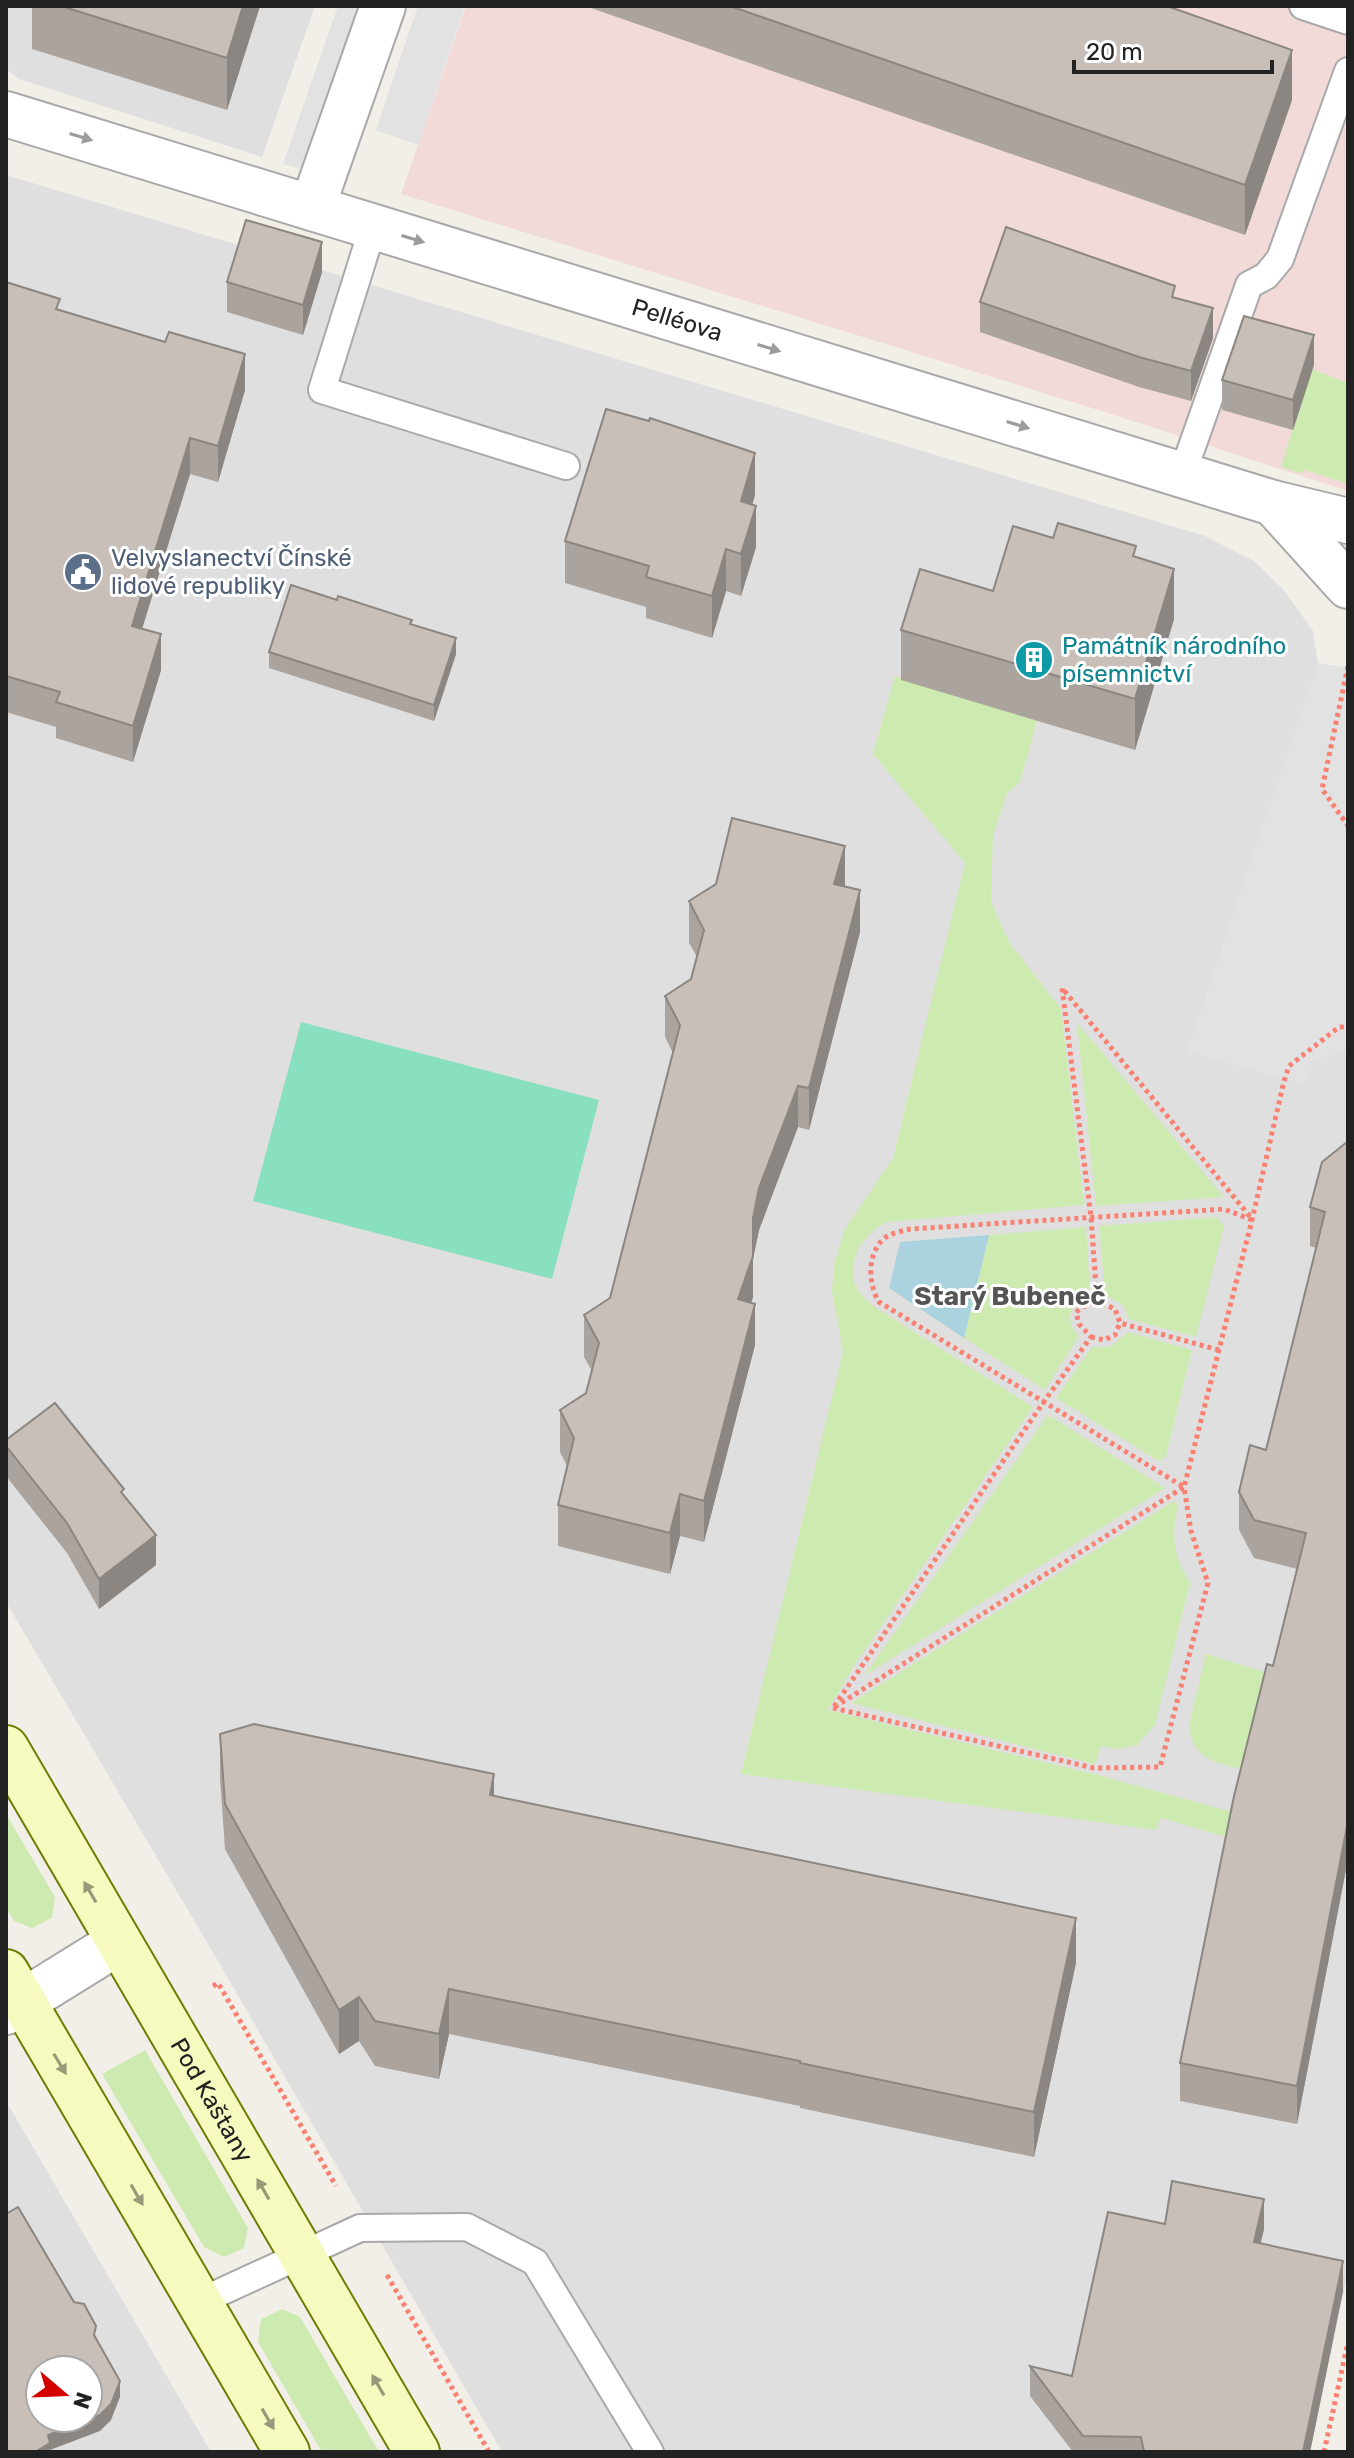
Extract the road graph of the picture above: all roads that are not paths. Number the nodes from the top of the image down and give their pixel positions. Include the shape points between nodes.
1 (383, 6) edge
2 (1303, 6) edge
3 (1348, 21) edge
4 (1348, 71) edge
5 (6, 114) edge
6 (312, 208) junction
7 (373, 227) junction
8 (566, 466) dead end
9 (1182, 475) junction
10 (1273, 503) junction
11 (1348, 521) edge
12 (1348, 586) edge
13 (6, 1748) edge
14 (119, 1942) junction
15 (12, 1995) edge
16 (303, 2256) junction
17 (199, 2302) junction
18 (287, 2452) edge
19 (417, 2452) edge
20 (650, 2452) edge

1 - 6 street
2 - 3 lane
4 - 9 lane via 1280,259 1266,276 1249,285
5 -> 6 street, Pelléova
6 - 7 street, Pelléova
7 - 8 lane via 322,390
7 -> 9 street, Pelléova
9 - 10 street, Pelléova
10 - 11 street, Pelléova
10 - 12 street
14 -> 13 main road, Pod Kaštany
14 - 15 street
16 -> 14 main road, Pod Kaštany
15 -> 17 main road
16 - 17 lane
19 -> 16 main road, Pod Kaštany
16 - 20 lane via 360,2228 467,2227 535,2262
17 -> 18 main road

